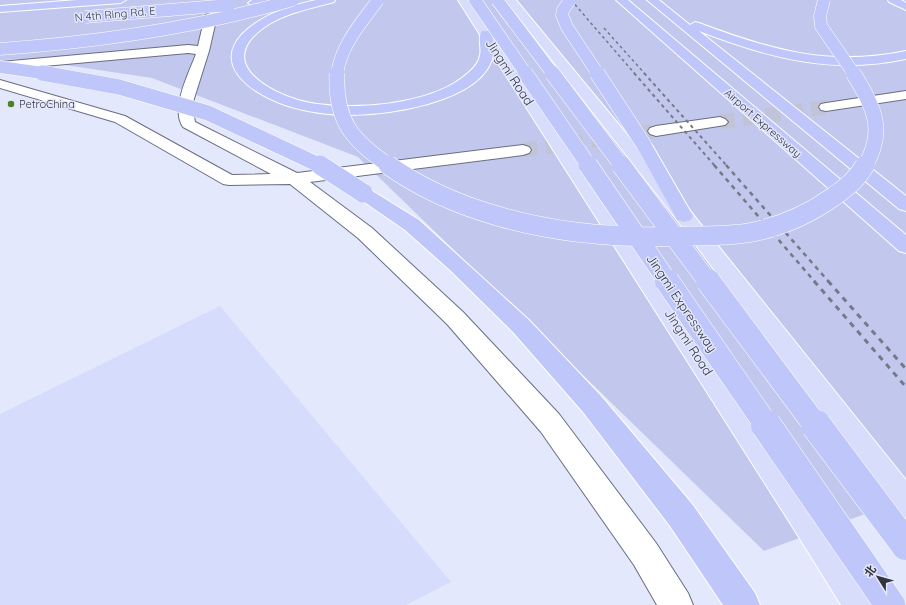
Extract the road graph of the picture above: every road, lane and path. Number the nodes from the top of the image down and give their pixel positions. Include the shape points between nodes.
1 (121, 0) edge
2 (293, 0) edge
3 (330, 0) edge
4 (378, 0) edge
5 (463, 0) edge
6 (475, 0) edge
7 (497, 0) edge
8 (510, 0) edge
9 (570, 0) edge
10 (621, 0) edge
11 (652, 0) edge
12 (824, 0) edge
13 (893, 0) edge
14 (906, 7) edge
15 (0, 9) edge
16 (205, 16) tunnel mouth
17 (81, 17) dead end
18 (675, 18) junction
19 (486, 34) junction
20 (0, 49) edge
21 (195, 50) junction
22 (906, 55) edge
23 (0, 66) edge
24 (0, 84) edge
25 (906, 95) edge
26 (826, 107) tunnel mouth
27 (720, 122) tunnel mouth
28 (656, 131) tunnel mouth
29 (523, 150) tunnel mouth
30 (294, 179) junction
31 (906, 205) edge
32 (684, 216) junction
33 (906, 246) edge
34 (900, 496) edge
35 (906, 545) edge
36 (676, 605) edge
37 (743, 605) edge
38 (860, 605) edge
39 (890, 605) edge

1 - 15 highway, N 4th Ring Rd. E
2 - 17 highway, N 4th Ring Rd. E, bridge
2 - 20 highway, bridge via 135,36
3 - 19 highway via 278,16 259,26 245,38 237,50 237,62 252,83 270,94 296,104 332,110 371,110 410,105 454,91 474,75 487,58
4 - 12 highway, bridge via 344,51 337,74 337,95 343,120 358,140 379,159 440,196 474,209 587,235 661,238 761,230 797,218 819,206 840,194 857,177 872,154 876,122 872,106 863,89 820,22
5 - 19 main road, Jingmi Road
6 - 39 highway, Jingmi Expressway, bridge
7 - 35 highway, bridge
8 - 32 main road
9 - 32 highway, bridge via 563,6 562,16 567,27 644,145
10 - 33 highway, Airport Expressway
11 - 18 highway, Airport Expressway
13 - 14 highway
16 - 21 street
18 - 22 highway via 756,48 799,58 862,61 885,60
18 - 31 highway, Airport Expressway
19 - 38 main road, Jingmi Road
21 - 23 street
21 - 30 street via 185,105 188,124
23 - 37 highway, bridge via 119,87 208,113 319,165 412,225 526,332 592,404 681,515
24 - 30 street via 120,119 229,180
25 - 26 street
27 - 28 street
29 - 30 street
30 - 36 street via 365,233 455,318 545,417 645,554
32 - 34 main road

